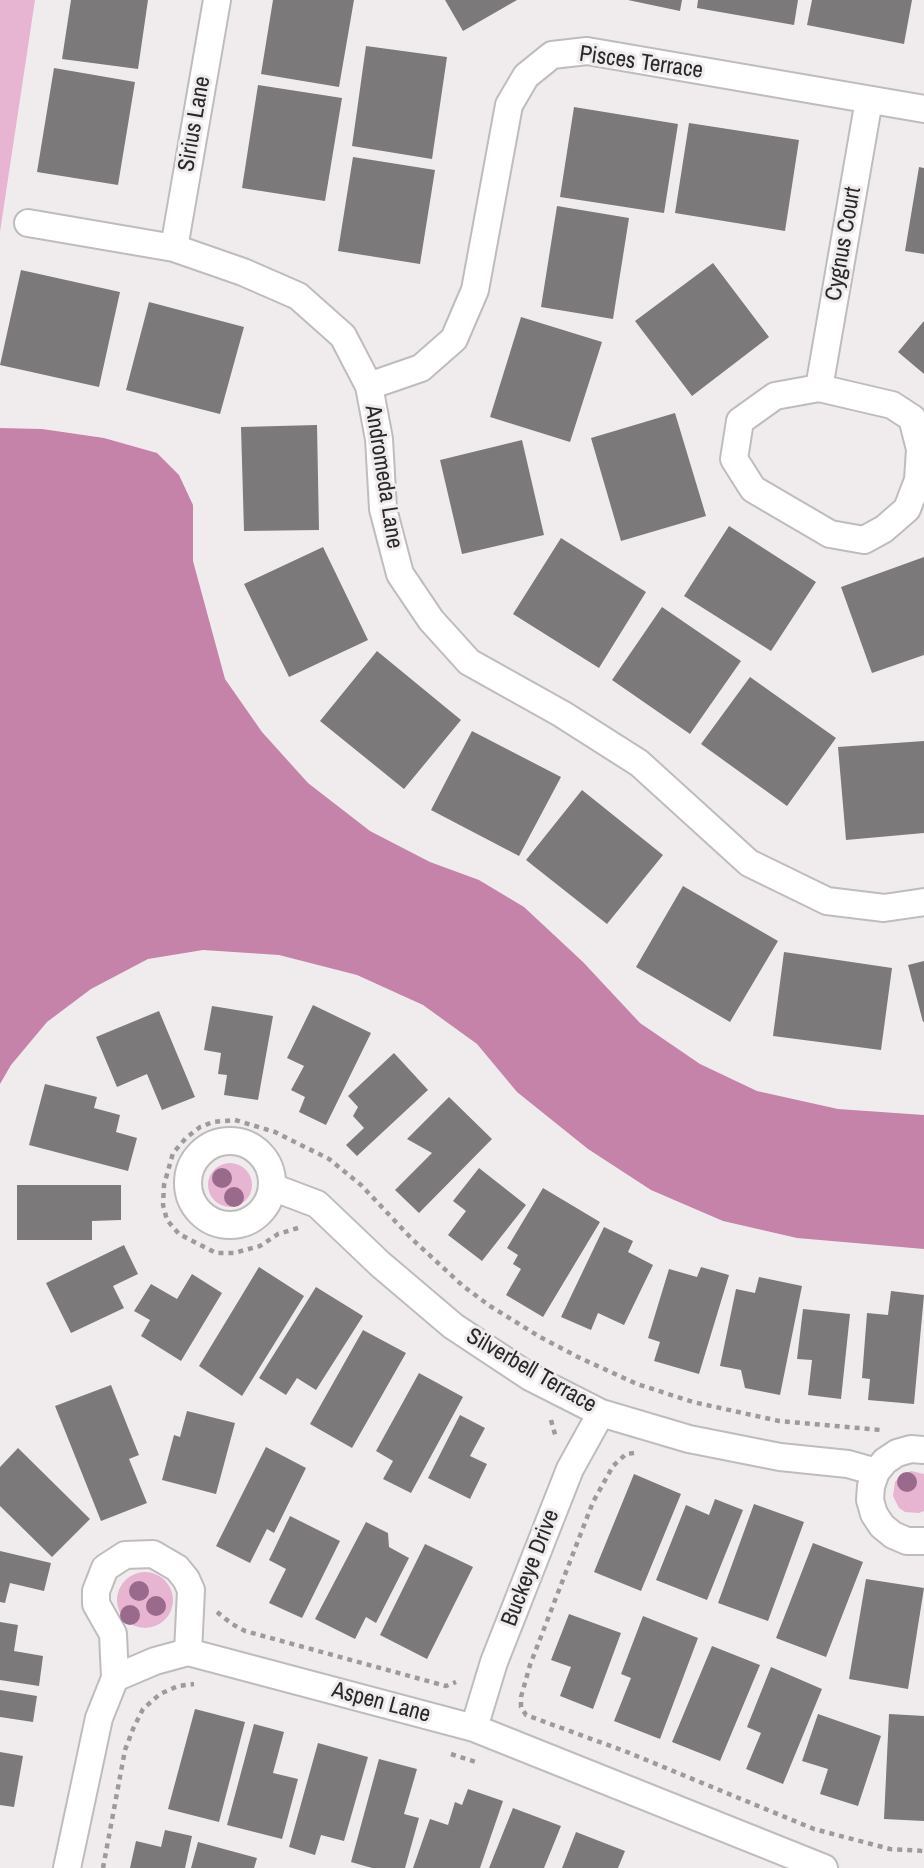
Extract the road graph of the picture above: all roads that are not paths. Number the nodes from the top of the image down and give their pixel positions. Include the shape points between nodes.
1 (217, 0) edge
2 (869, 100) junction
3 (924, 109) edge
4 (28, 223) dead end
5 (174, 248) junction
6 (369, 386) junction
7 (819, 388) junction
8 (924, 902) edge
9 (272, 1187) dead end
10 (601, 1413) junction
11 (924, 1450) edge
12 (876, 1472) junction
13 (924, 1541) edge
14 (188, 1652) junction
15 (115, 1678) junction
16 (474, 1728) junction
17 (67, 1868) edge
18 (824, 1868) edge

1 - 5 street, Sirius Lane
2 - 3 street, Pisces Terrace
2 - 6 street, Pisces Terrace via 587,51 552,55 526,76 509,105 475,290 454,339 421,368
2 - 7 street, Cygnus Court
4 - 5 street, Andromeda Lane
5 - 6 street, Andromeda Lane via 298,296 343,336
6 - 8 street, Andromeda Lane via 379,439 383,509 400,574 469,662 639,763 749,863 827,901 884,908
7 - 7 street via 775,396 740,421 734,459 753,489 830,534 864,540 906,509 918,480 920,449 912,418 892,405
9 - 10 street, Silverbell Terrace via 317,1204 453,1326 530,1377
10 - 12 street, Silverbell Terrace via 689,1439
10 - 16 street, Buckeye Drive via 570,1469 494,1662
11 - 12 street via 897,1453
12 - 13 street via 870,1500 882,1527 907,1541
14 - 15 street
14 - 15 street via 191,1590 186,1579 172,1564 153,1554 125,1555 105,1568 96,1591 96,1604 113,1634
14 - 16 street, Aspen Lane
15 - 17 street via 99,1718
16 - 18 street, Aspen Lane

